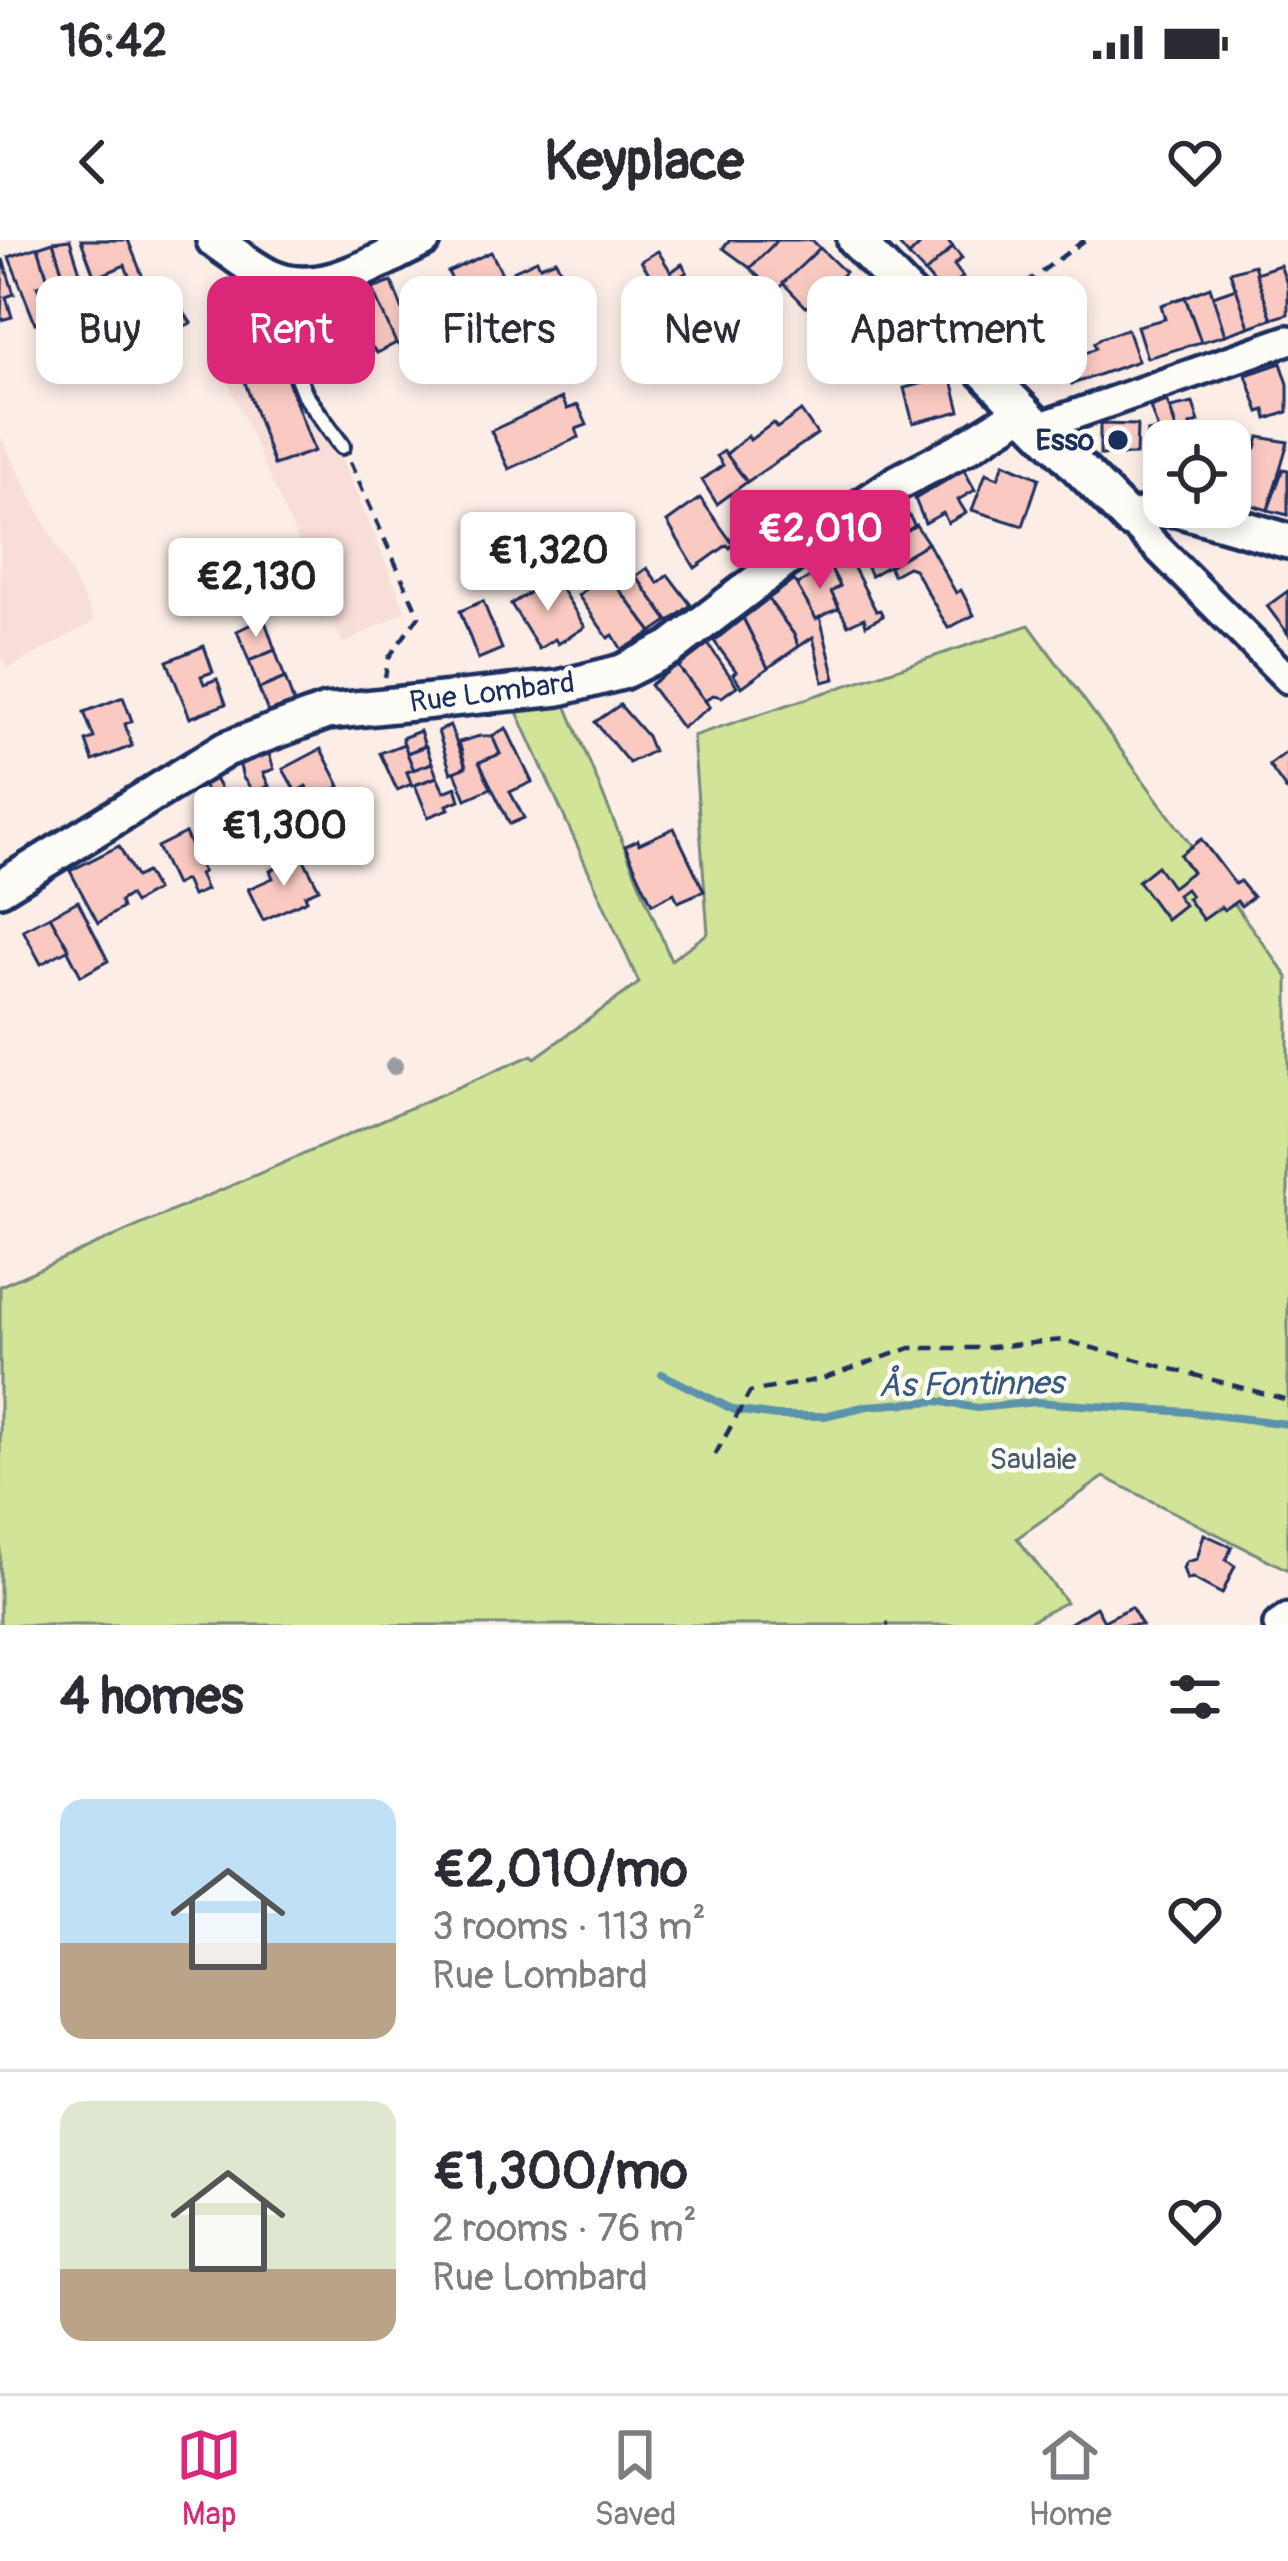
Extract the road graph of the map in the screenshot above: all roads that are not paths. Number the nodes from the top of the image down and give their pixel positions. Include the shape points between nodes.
1 (214, 240) edge
2 (423, 240) edge
3 (855, 240) edge
4 (268, 276) edge
5 (344, 276) edge
6 (1288, 340) edge
7 (301, 384) edge
8 (1031, 419) junction
9 (342, 446) road end
10 (1130, 520) junction
11 (1288, 541) edge
12 (1288, 680) edge
13 (0, 888) edge
14 (1288, 1618) edge
15 (1278, 1625) edge

1 - 4 street
2 - 5 street
3 - 8 street
6 - 8 street
7 - 9 lane
8 - 10 street
8 - 13 street, Rue Lombard via 897,483 670,648 622,672 559,688 326,712 226,749
10 - 11 street via 1177,509
10 - 12 street
14 - 15 street

